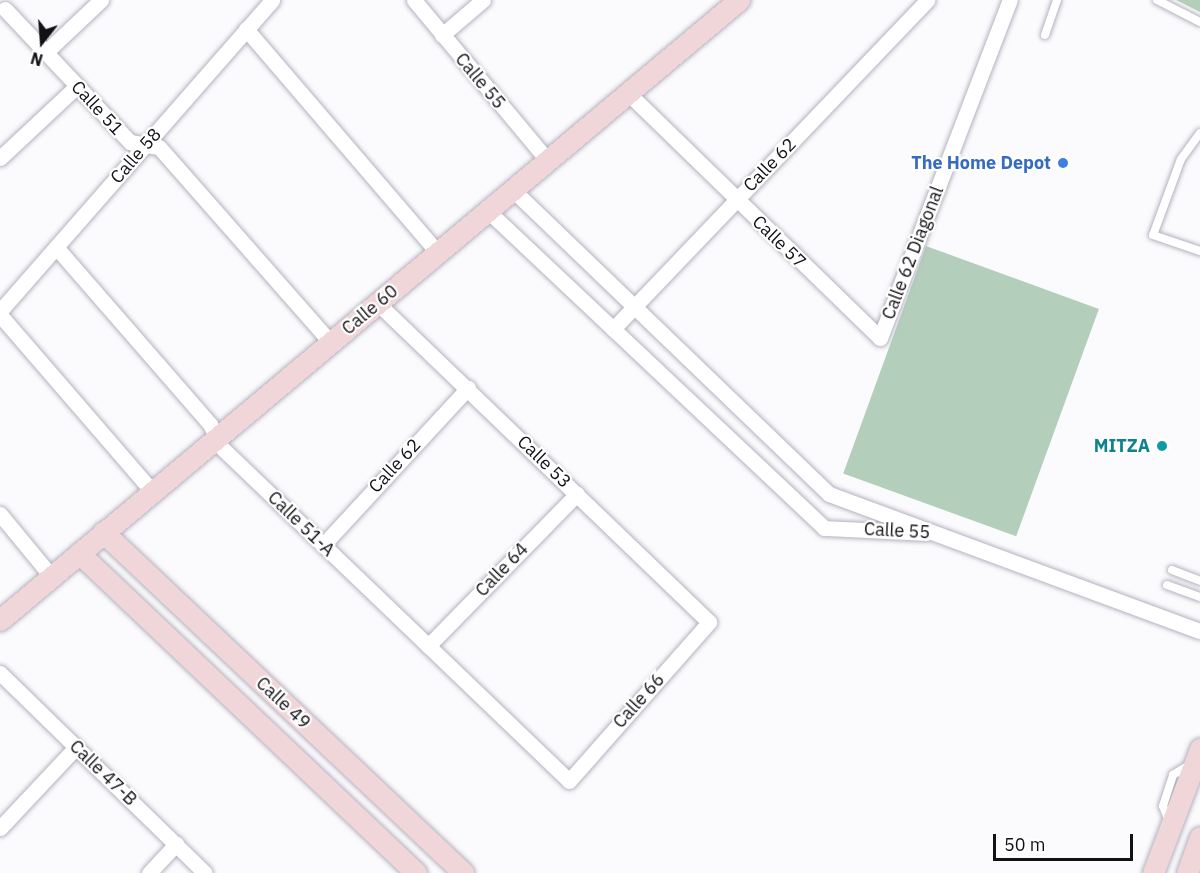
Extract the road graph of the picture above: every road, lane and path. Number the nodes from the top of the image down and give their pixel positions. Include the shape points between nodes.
1 (100, 0) edge
2 (414, 0) edge
3 (483, 0) edge
4 (739, 0) edge
5 (927, 0) edge
6 (1010, 0) edge
7 (1057, 0) edge
8 (1157, 0) edge
9 (267, 2) edge
10 (7, 7) edge
11 (1200, 22) edge
12 (246, 29) junction
13 (442, 35) junction
14 (1045, 35) dead end
15 (46, 52) junction
16 (77, 86) junction
17 (628, 93) junction
18 (1200, 133) edge
19 (145, 145) junction
20 (0, 158) edge
21 (548, 161) junction
22 (513, 190) junction
23 (736, 200) junction
24 (488, 211) junction
25 (56, 247) junction
26 (1200, 251) edge
27 (438, 253) junction
28 (378, 303) junction
29 (635, 307) junction
30 (0, 313) edge
31 (613, 329) junction
32 (880, 338) joint
33 (331, 343) junction
34 (468, 388) junction
35 (216, 436) junction
36 (152, 491) junction
37 (577, 494) junction
38 (0, 514) edge
39 (103, 532) junction
40 (944, 534) junction
41 (323, 545) junction
42 (79, 553) junction
43 (1172, 570) dead end
44 (51, 576) junction
45 (1200, 580) edge
46 (1167, 585) dead end
47 (1200, 597) edge
48 (0, 620) edge
49 (709, 622) joint
50 (1200, 631) edge
51 (428, 646) junction
52 (0, 673) edge
53 (277, 697) junction
54 (254, 719) junction
55 (76, 747) junction
56 (1198, 754) edge
57 (569, 781) joint
58 (0, 828) edge
59 (1200, 837) edge
60 (176, 844) junction
61 (149, 873) edge
62 (205, 873) edge
63 (416, 873) edge
64 (463, 873) edge
65 (1153, 873) edge
66 (1187, 873) edge

1 - 15 street
2 - 13 street, Calle 55
3 - 13 street
4 - 17 street, Calle 60
5 - 23 street, Calle 62
6 - 32 street, Calle 62 Diagonal
7 - 14 lane
8 - 11 lane
9 - 12 street, Calle 58
10 - 15 street, Calle 51
12 - 19 street, Calle 58
12 - 27 street
13 - 21 street, Calle 55
15 - 16 street, Calle 51
16 - 19 street, Calle 51 via 130,142
16 - 20 street
17 - 21 street, Calle 60
17 - 23 street, Calle 57
18 - 26 lane via 1181,159 1153,235
19 - 25 street, Calle 58
19 - 33 street via 159,147
21 - 22 street, Calle 60
22 - 24 street, Calle 60
22 - 29 street, Calle 55
23 - 29 street, Calle 62
23 - 32 street, Calle 57
24 - 27 street, Calle 60
24 - 31 street, Calle 55
25 - 30 street, Calle 58
25 - 35 street, Calle 51-A via 210,424
27 - 28 street, Calle 60
28 - 33 street, Calle 60
28 - 34 street, Calle 53
29 - 31 street, Calle 62
29 - 40 street, Calle 55 via 829,494
30 - 36 street
31 - 40 street, Calle 55 via 824,528
33 - 35 street, Calle 60
34 - 37 street, Calle 53
34 - 41 street, Calle 62
35 - 36 street, Calle 60
35 - 41 street, Calle 51-A via 221,447
36 - 39 street, Calle 60
37 - 49 street, Calle 53
37 - 51 street, Calle 64
38 - 44 street
39 - 42 street, Calle 60
39 - 53 street, Calle 49
40 - 50 street
41 - 51 street, Calle 51-A
42 - 44 street, Calle 60
42 - 54 street, Calle 49
43 - 45 lane
44 - 48 street, Calle 60
46 - 47 lane
49 - 57 street, Calle 66
51 - 57 street, Calle 51-A
52 - 55 street, Calle 47-B
53 - 54 street
53 - 64 street, Calle 49
54 - 63 street, Calle 49
55 - 58 street
55 - 60 street, Calle 47-B
56 - 65 street
59 - 66 street
60 - 61 street
60 - 62 street, Calle 47-B

